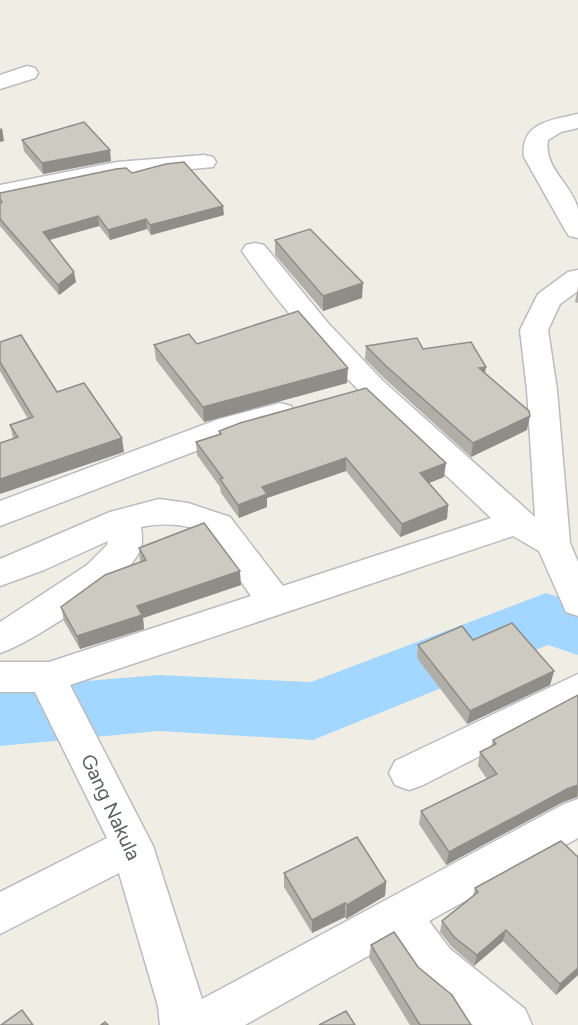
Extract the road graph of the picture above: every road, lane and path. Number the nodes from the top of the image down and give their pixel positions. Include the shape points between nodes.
1 (27, 73) dead end
2 (0, 82) edge
3 (578, 121) edge
4 (204, 162) dead end
5 (0, 192) edge
6 (578, 230) edge
7 (255, 251) dead end
8 (578, 278) edge
9 (372, 388) junction
10 (339, 397) edge
11 (306, 406) edge
12 (0, 513) edge
13 (122, 520) junction
14 (516, 522) junction
15 (553, 543) junction
16 (0, 573) edge
17 (578, 602) edge
18 (276, 603) junction
19 (0, 639) edge
20 (0, 677) edge
21 (578, 689) edge
22 (58, 697) junction
23 (409, 773) dead end
24 (578, 817) edge
25 (132, 846) junction
26 (0, 914) edge
27 (399, 915) junction
28 (183, 1025) edge
29 (200, 1025) edge
30 (509, 1025) edge

1 - 2 street
3 - 6 street via 544,130 534,147
4 - 5 street via 117,169
7 - 9 street via 318,330
8 - 15 street via 548,300 534,330
9 - 10 street
9 - 14 street
11 - 12 street via 230,426
13 - 16 street
13 - 18 street via 159,510 189,515 218,526
13 - 19 street via 124,549 99,574
14 - 15 street
14 - 18 street
15 - 17 street
18 - 22 street
20 - 22 street
21 - 23 street
22 - 25 street, Gang Nakula
24 - 27 street
25 - 26 street
25 - 28 street, Gang Nakula via 181,1006
27 - 29 street
27 - 30 street via 434,964

